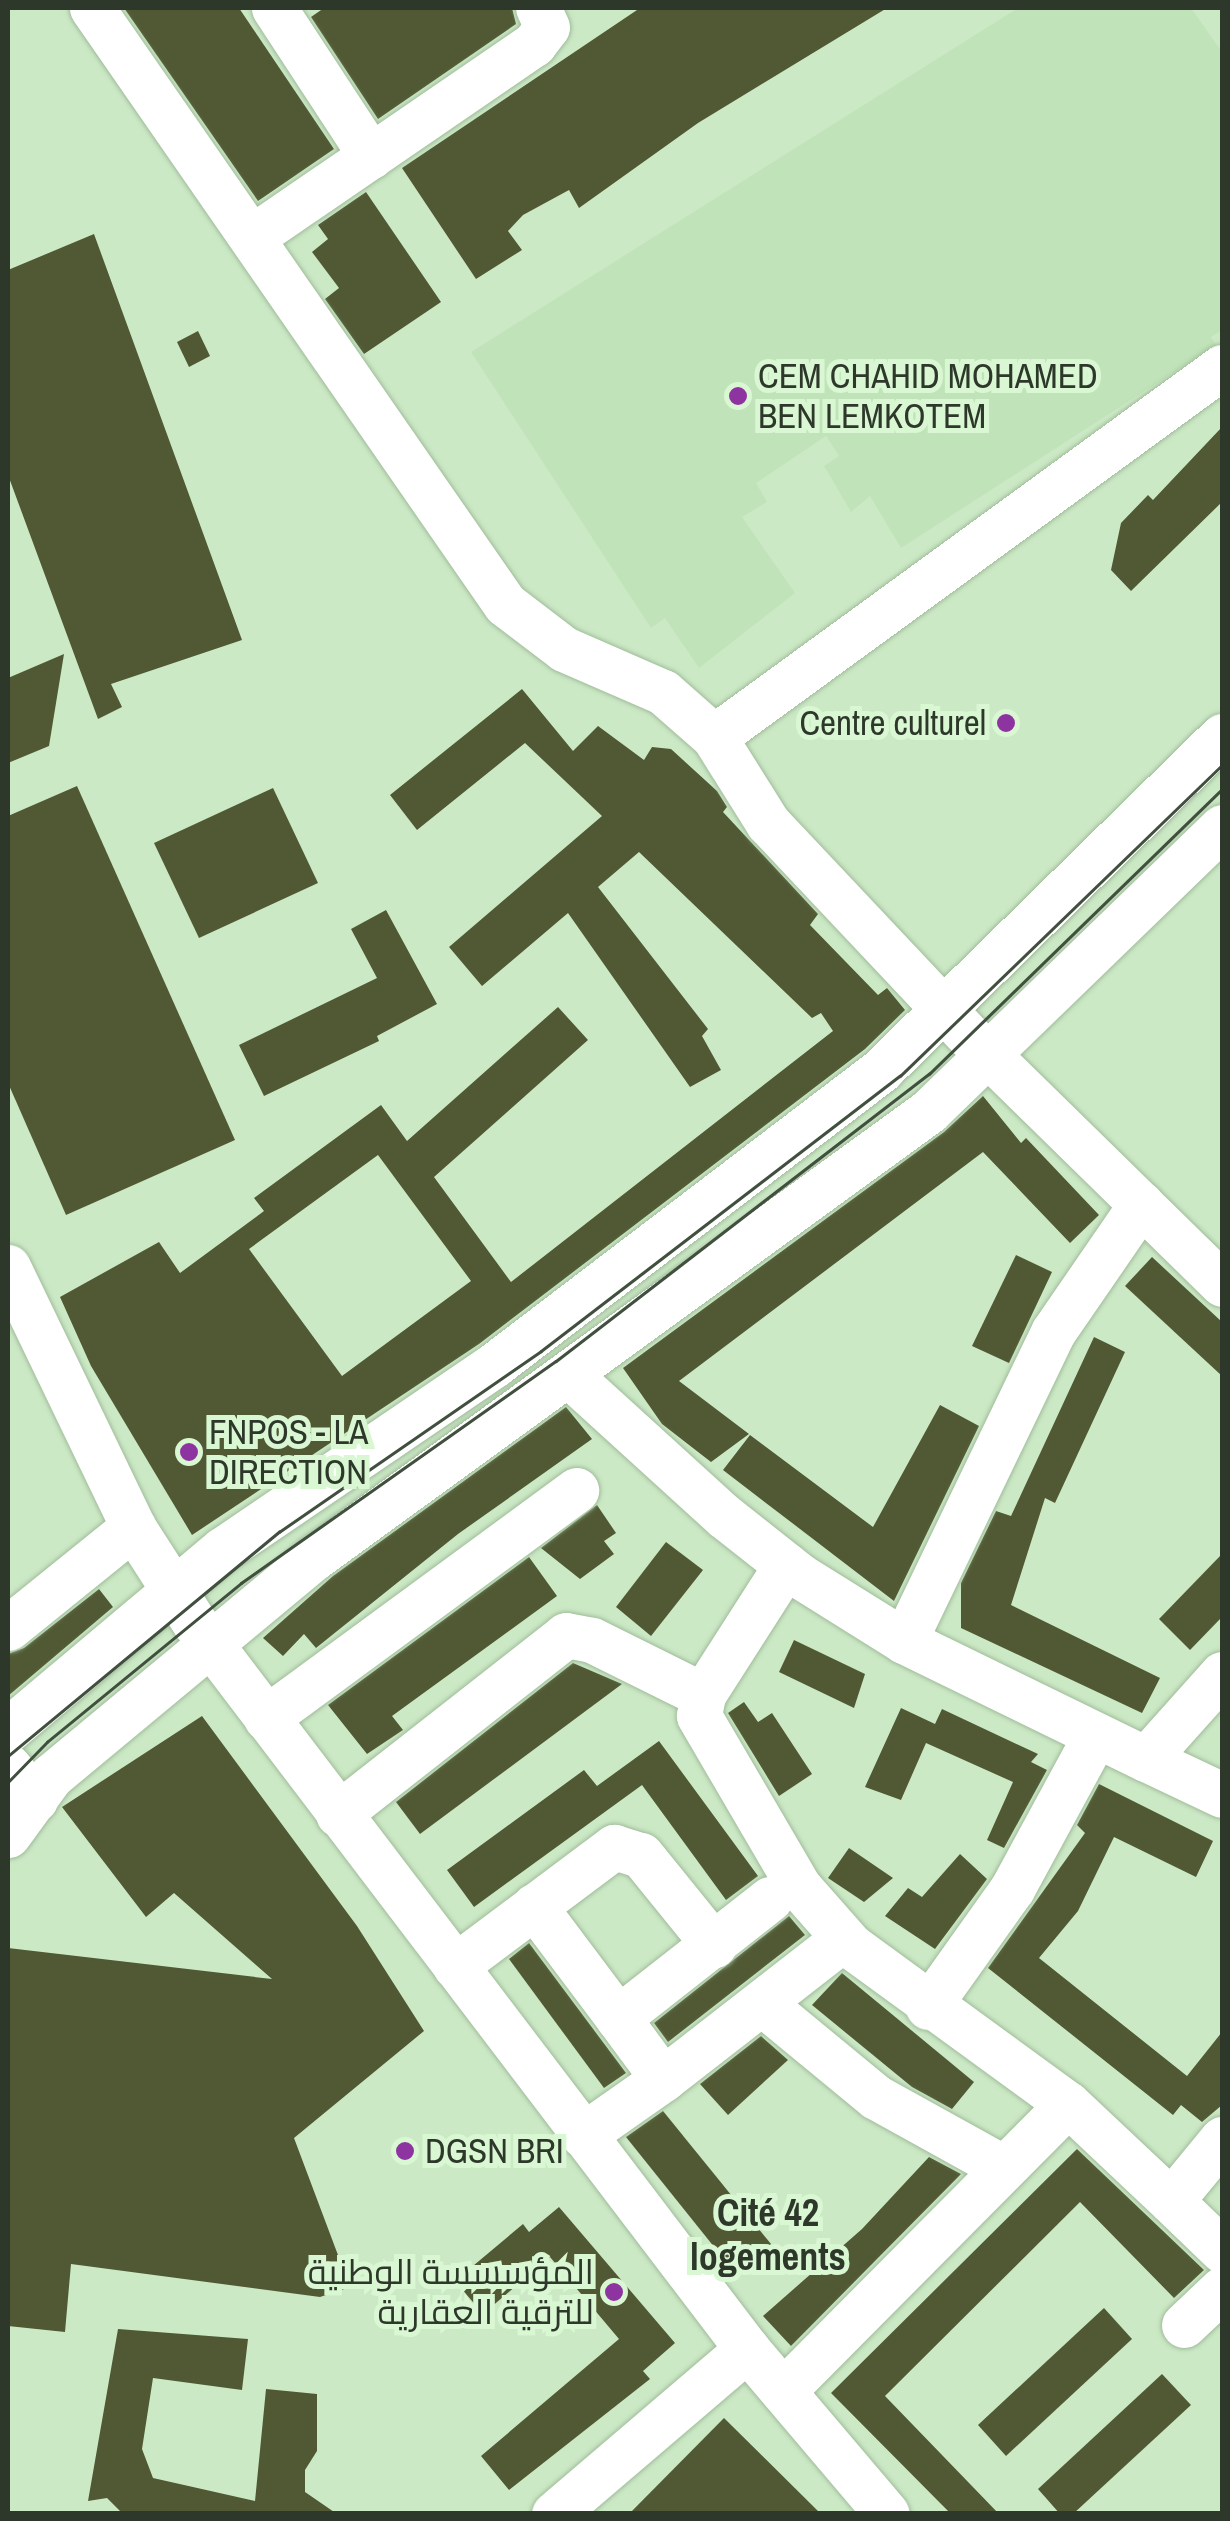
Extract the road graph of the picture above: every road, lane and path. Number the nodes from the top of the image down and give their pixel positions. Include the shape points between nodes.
1 (92, 8) edge
2 (274, 8) edge
3 (538, 8) edge
4 (370, 156) junction
5 (252, 237) junction
6 (1222, 367) edge
7 (714, 736) junction
8 (1222, 736) edge
9 (1222, 827) edge
10 (945, 1010) junction
11 (991, 1056) junction
12 (1141, 1204) junction
13 (8, 1267) edge
14 (1222, 1284) edge
15 (570, 1376) junction
16 (576, 1490) dead end
17 (132, 1526) junction
18 (786, 1565) junction
19 (172, 1592) junction
20 (8, 1628) edge
21 (904, 1641) junction
22 (214, 1645) junction
23 (1222, 1674) edge
24 (704, 1695) junction
25 (266, 1718) junction
26 (8, 1730) edge
27 (1095, 1736) junction
28 (1146, 1759) junction
29 (21, 1783) edge
30 (1222, 1795) edge
31 (338, 1814) junction
32 (8, 1834) edge
33 (770, 1899) dead end
34 (534, 1906) junction
35 (844, 1939) junction
36 (714, 1945) junction
37 (455, 1966) junction
38 (763, 2004) junction
39 (928, 2007) junction
40 (618, 2018) junction
41 (662, 2078) junction
42 (1068, 2104) junction
43 (583, 2135) junction
44 (1222, 2138) edge
45 (1004, 2168) junction
46 (1171, 2201) junction
47 (1222, 2250) edge
48 (1222, 2289) edge
49 (1184, 2325) dead end
50 (747, 2349) junction
51 (783, 2391) junction
52 (554, 2514) edge
53 (886, 2514) edge

1 - 5 street
2 - 4 street
3 - 4 street via 547,28 534,44
4 - 5 street
5 - 7 street via 505,604 564,648 662,692
6 - 7 street
7 - 10 street via 768,823
8 - 10 street
9 - 11 street
10 - 11 street
10 - 19 street via 882,1069 494,1365 222,1550
11 - 12 street
11 - 15 street via 870,1156
12 - 14 street
12 - 21 street via 1053,1332
13 - 17 street
15 - 18 street via 678,1479
15 - 22 street via 315,1557
16 - 25 street
17 - 19 street
17 - 20 street
18 - 21 street
18 - 24 street
19 - 22 street
19 - 26 street
21 - 27 street
22 - 25 street
22 - 29 street via 51,1776
23 - 28 street
24 - 31 street via 592,1640 566,1635
24 - 35 street via 700,1722 800,1886
25 - 31 street
27 - 28 street
27 - 39 street via 1012,1889
28 - 30 street
29 - 32 street
31 - 37 street
33 - 36 street
34 - 36 street via 603,1851 624,1846 649,1863
34 - 37 street
34 - 40 street
35 - 38 street
35 - 39 street
36 - 40 street
37 - 43 street
38 - 41 street
38 - 45 street via 876,2097
39 - 42 street
40 - 41 street
41 - 43 street
42 - 45 street
42 - 46 street
43 - 50 street
44 - 46 street
45 - 51 street
46 - 47 street
48 - 49 street
50 - 51 street
50 - 52 street
51 - 53 street

